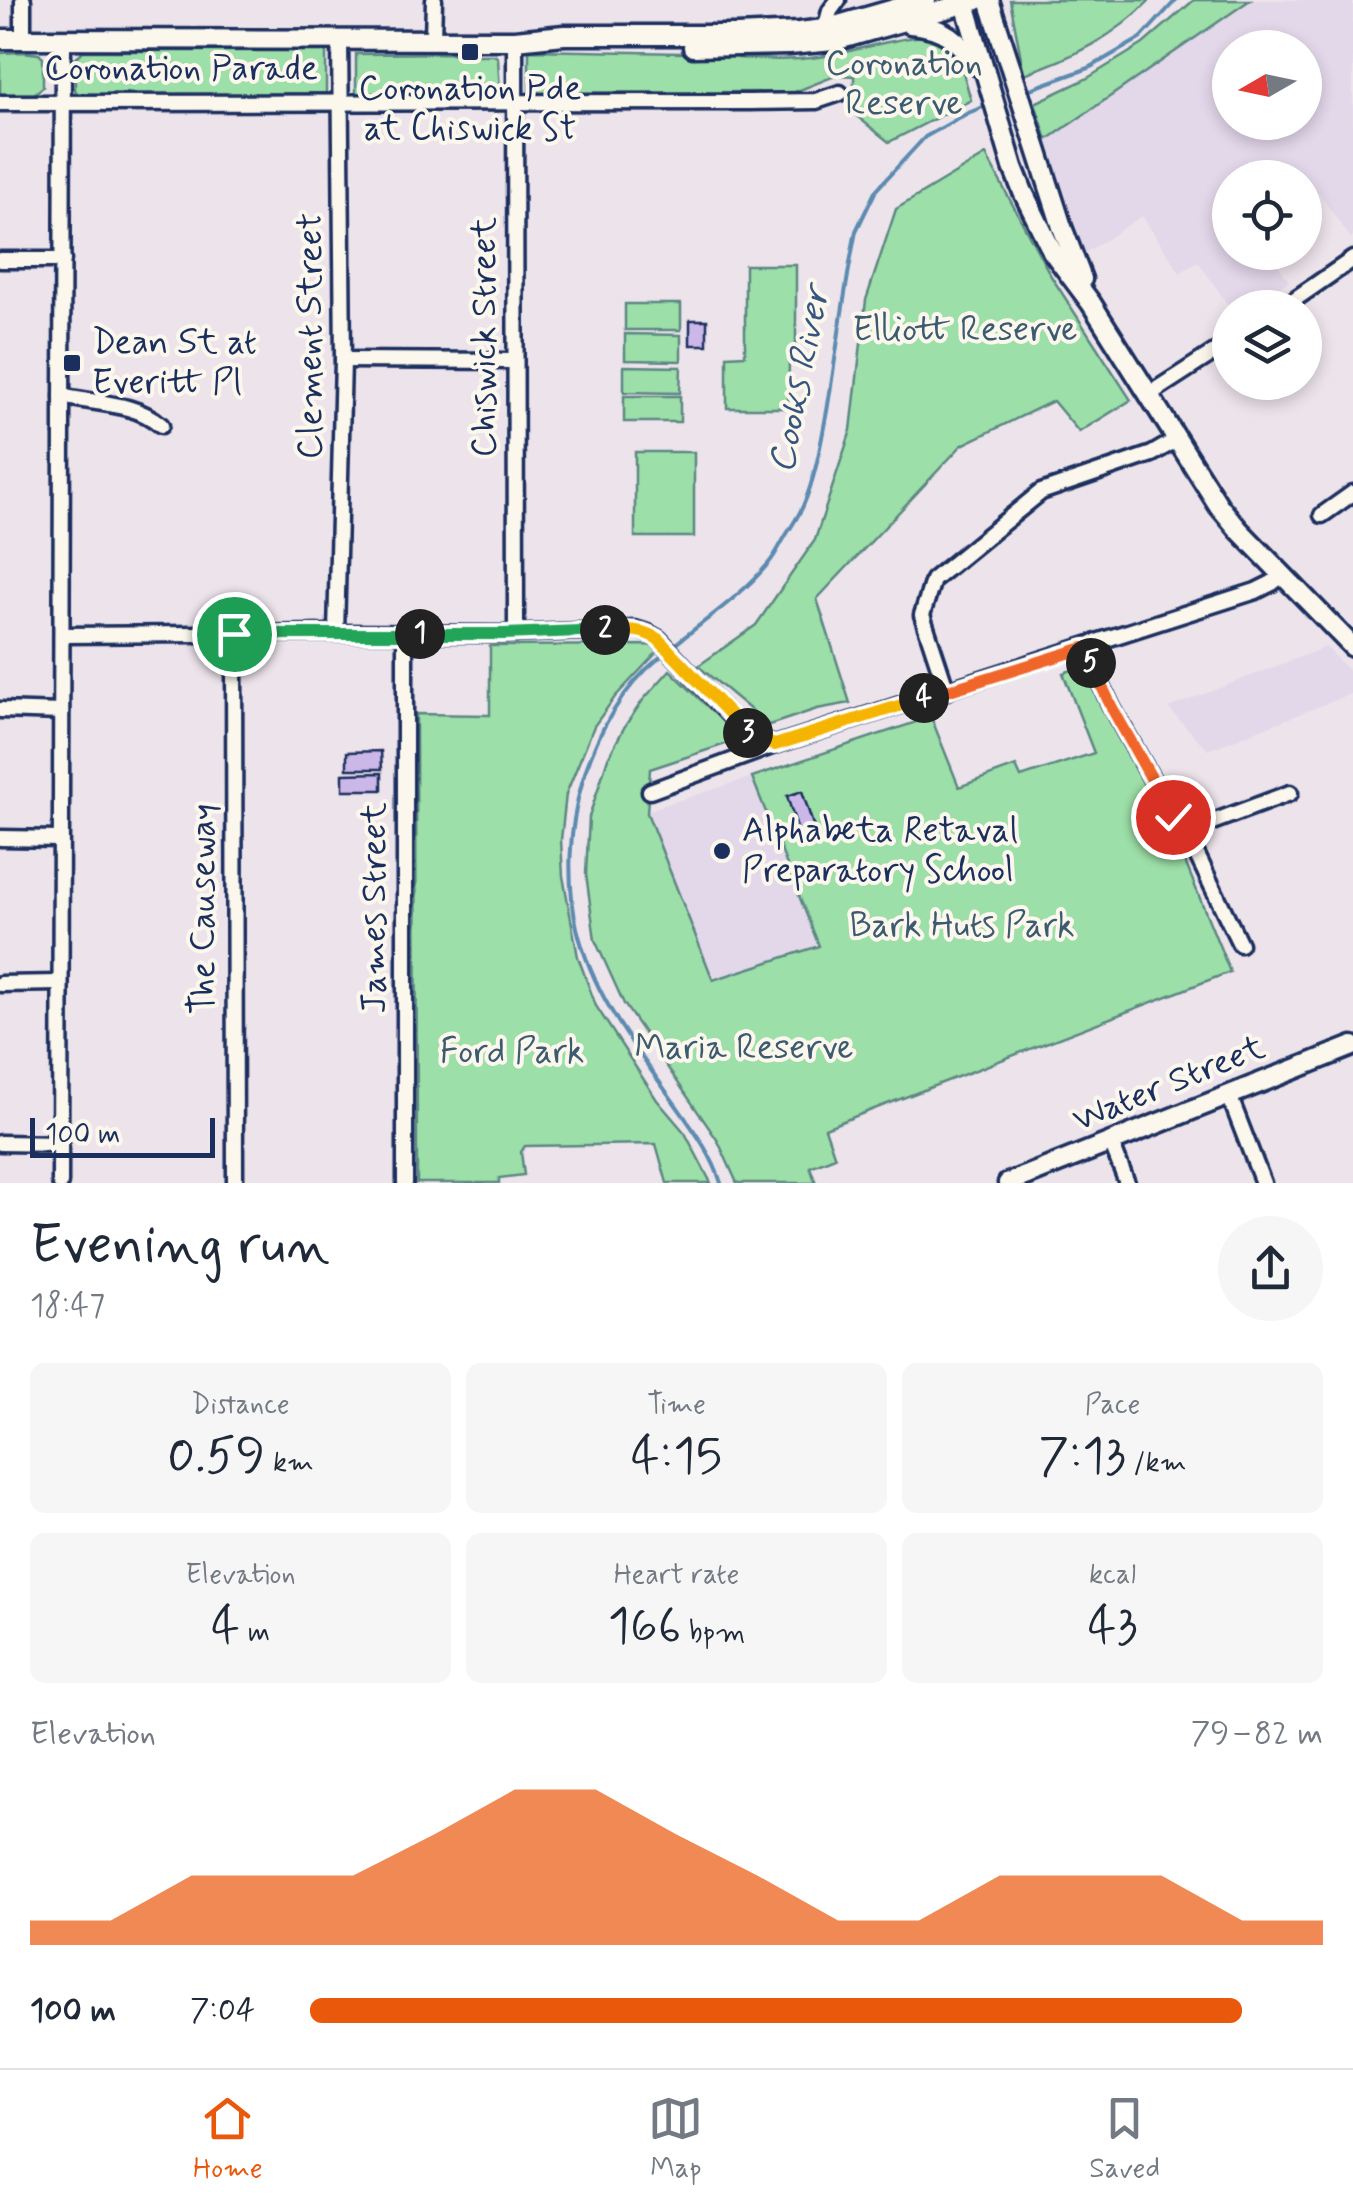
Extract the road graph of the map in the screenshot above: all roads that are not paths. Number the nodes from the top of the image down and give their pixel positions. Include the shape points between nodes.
1 (24, 0) edge
2 (434, 0) edge
3 (838, 0) edge
4 (895, 0) edge
5 (926, 0) edge
6 (989, 0) edge
7 (968, 5) edge
8 (874, 16) junction
9 (899, 22) junction
10 (825, 29) junction
11 (23, 38) junction
12 (0, 39) edge
13 (62, 39) junction
14 (340, 39) junction
15 (433, 39) junction
16 (515, 40) junction
17 (986, 79) junction
18 (840, 93) dead end
19 (341, 101) junction
20 (0, 102) edge
21 (63, 102) junction
22 (515, 103) junction
23 (0, 260) edge
24 (63, 260) junction
25 (1353, 260) edge
26 (1309, 290) edge
27 (1091, 303) junction
28 (1212, 354) edge
29 (342, 360) junction
30 (514, 361) junction
31 (1148, 395) junction
32 (62, 396) junction
33 (162, 425) dead end
34 (1176, 440) junction
35 (1353, 494) edge
36 (1322, 515) dead end
37 (1282, 574) junction
38 (336, 633) junction
39 (234, 634) junction
40 (405, 634) junction
41 (516, 634) junction
42 (62, 635) junction
43 (1353, 647) edge
44 (1084, 648) junction
45 (947, 691) junction
46 (0, 710) edge
47 (61, 712) junction
48 (775, 745) junction
49 (650, 791) dead end
50 (1290, 793) dead end
51 (1183, 832) junction
52 (0, 838) edge
53 (60, 839) junction
54 (1240, 944) dead end
55 (0, 984) edge
56 (60, 984) junction
57 (1353, 1046) edge
58 (1230, 1094) junction
59 (1111, 1142) junction
60 (0, 1144) edge
61 (60, 1144) junction
62 (60, 1183) edge
63 (235, 1183) edge
64 (405, 1183) edge
65 (1008, 1183) edge
66 (1128, 1183) edge
67 (1263, 1183) edge

1 - 11 street
2 - 15 street
3 - 10 street
4 - 8 main road
5 - 8 main road, Coronation Parade
6 - 27 main road
7 - 9 main road, Coronation Parade
7 - 17 main road
8 - 10 main road, Coronation Parade
9 - 16 main road, Coronation Parade via 834,41 788,45 567,46
9 - 17 main road via 944,31
10 - 16 main road, Coronation Parade
11 - 12 main road, Coronation Parade
11 - 13 main road, Coronation Parade
13 - 14 main road, Coronation Parade
13 - 21 street
14 - 15 main road, Coronation Parade
14 - 19 street, Clement Street
15 - 16 main road, Coronation Parade
16 - 22 street, Chiswick Street
17 - 27 main road via 1022,192 1052,251
18 - 22 street, Coronation Parade via 816,101
19 - 21 street, Coronation Parade
19 - 22 street, Coronation Parade
19 - 29 street, Clement Street
20 - 21 street, Coronation Parade
21 - 24 street
22 - 30 street, Chiswick Street
23 - 24 street
24 - 32 street
25 - 26 street
27 - 31 main road
28 - 31 street
29 - 30 street
29 - 38 street, Clement Street
30 - 41 street, Chiswick Street
31 - 34 main road
32 - 33 street via 149,414
32 - 42 street
34 - 37 main road via 1218,506
34 - 45 street via 1041,492 933,580 922,615
35 - 36 street
37 - 43 main road
37 - 44 street via 1256,591
38 - 39 street
38 - 40 street
39 - 42 street
39 - 63 street, The Causeway
40 - 41 street
40 - 64 street, James Street
41 - 48 street via 648,632 754,738
42 - 47 street
44 - 45 street
44 - 51 street
45 - 48 street
46 - 47 street
47 - 53 street
48 - 49 street
50 - 51 street
51 - 54 street
52 - 53 street
53 - 56 street
55 - 56 street
56 - 61 street
57 - 58 main road, Water Street
58 - 59 main road, Water Street
58 - 67 street
59 - 65 main road, Water Street
59 - 66 street
60 - 61 street
61 - 62 street

